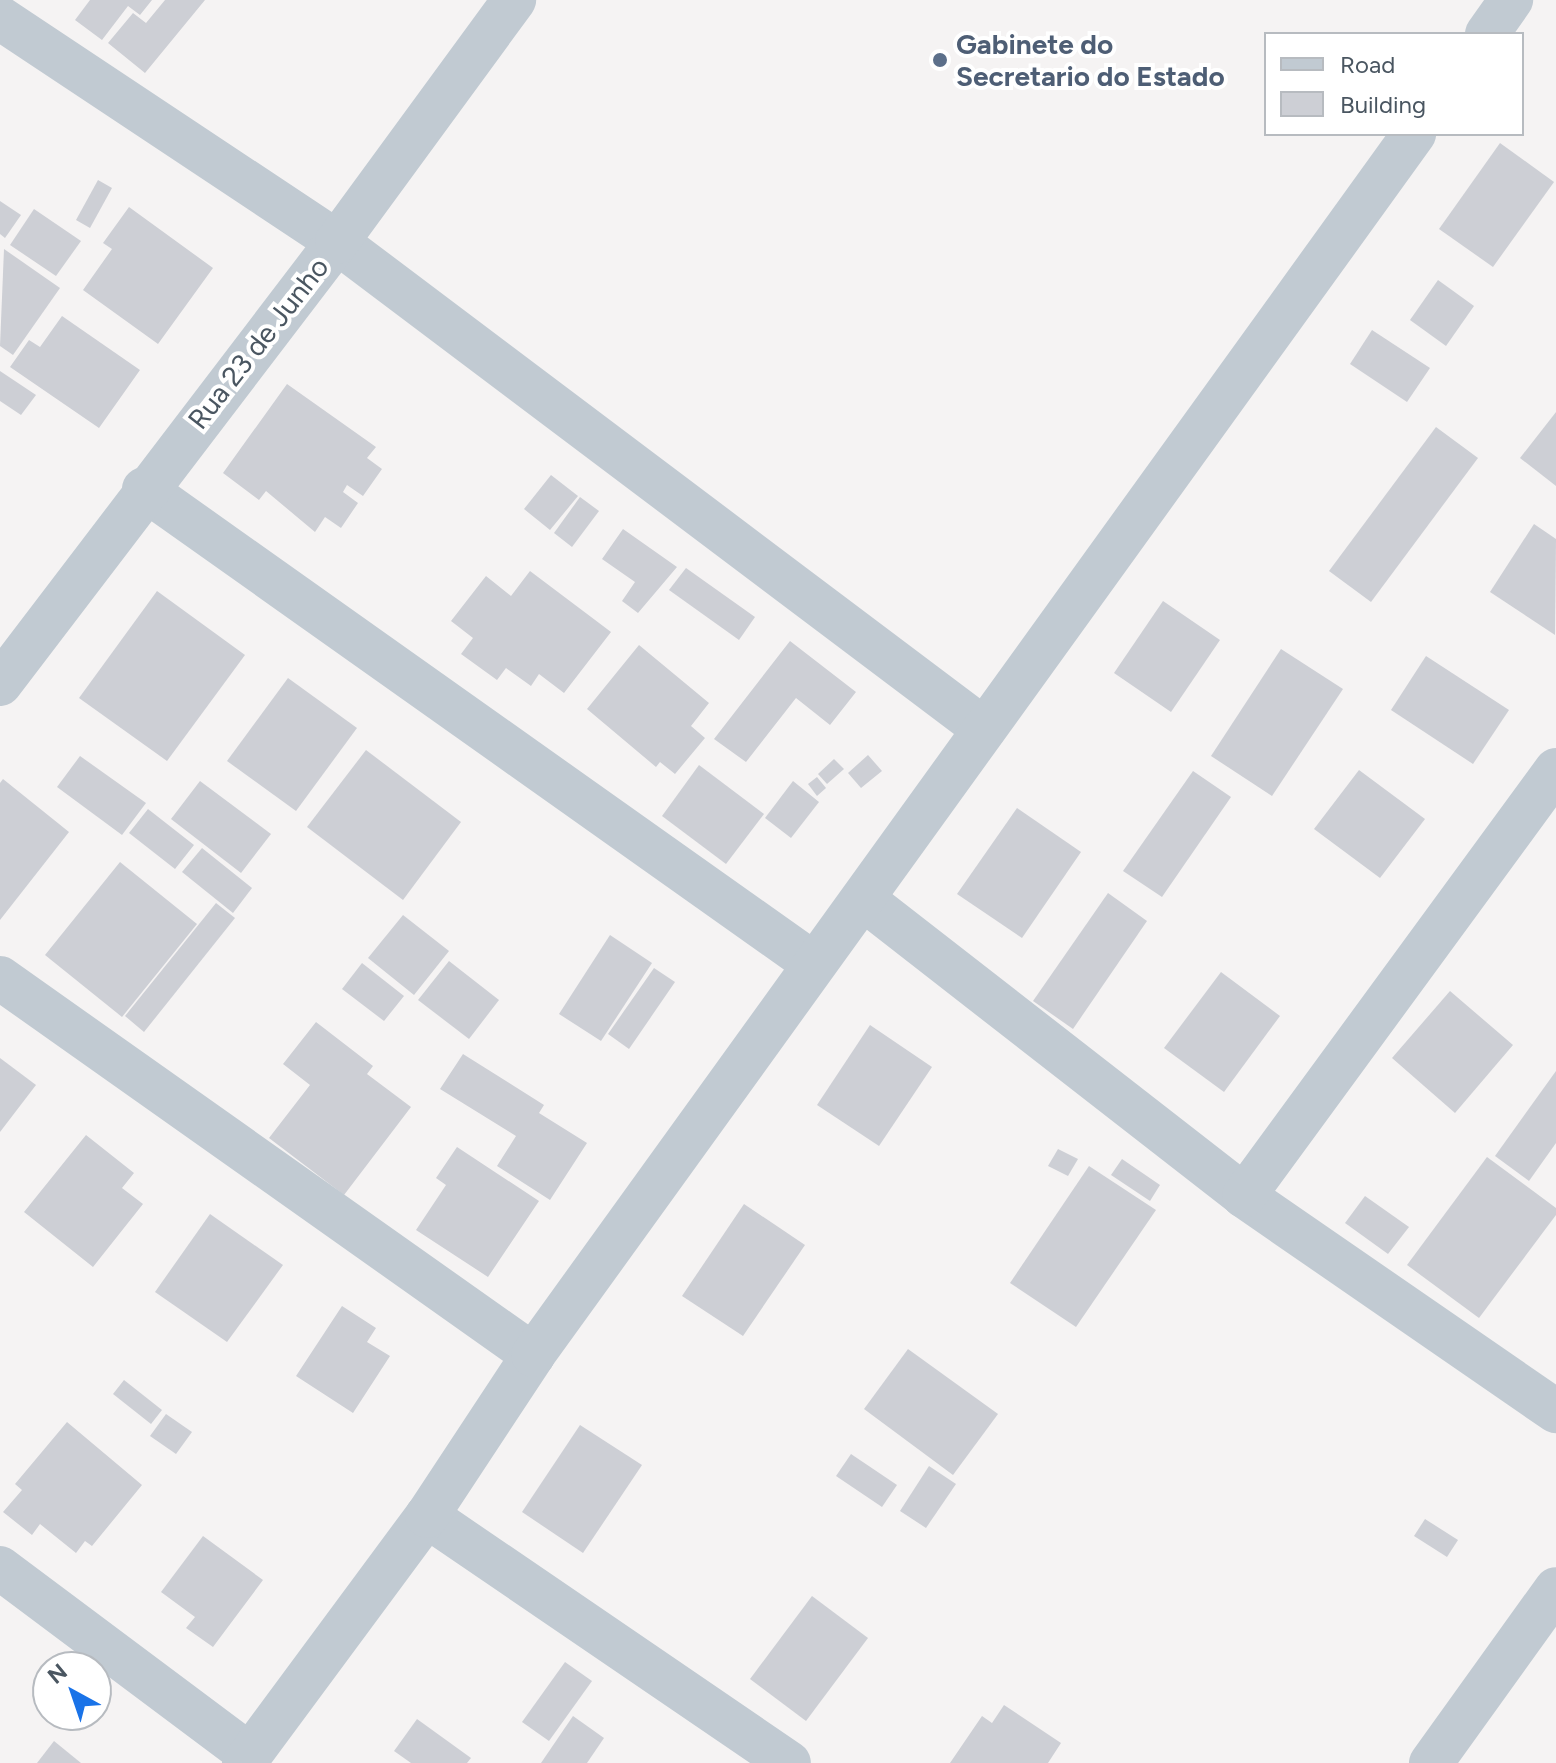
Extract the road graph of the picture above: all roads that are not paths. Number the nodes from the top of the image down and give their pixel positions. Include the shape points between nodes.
1 (514, 0) edge
2 (1511, 0) edge
3 (0, 18) edge
4 (1488, 32) edge
5 (1413, 136) edge
6 (337, 242) junction
7 (144, 489) junction
8 (0, 684) edge
9 (984, 729) junction
10 (1556, 770) edge
11 (863, 899) junction
12 (814, 964) junction
13 (0, 978) edge
14 (1244, 1196) junction
15 (533, 1355) junction
16 (1556, 1411) edge
17 (427, 1516) junction
18 (0, 1568) edge
19 (1556, 1589) edge
20 (247, 1759) edge
21 (789, 1763) edge
22 (1431, 1763) edge

1 - 6 street, Rua 23 de Junho
2 - 4 street
3 - 6 street
5 - 9 street
6 - 7 street, Rua 23 de Junho
6 - 9 street
7 - 8 street, Rua 23 de Junho
7 - 12 street
9 - 11 street
10 - 14 street
11 - 12 street
11 - 14 street
12 - 15 street
13 - 15 street
14 - 16 street
15 - 17 street
17 - 20 street
17 - 21 street
18 - 20 street
19 - 22 street

